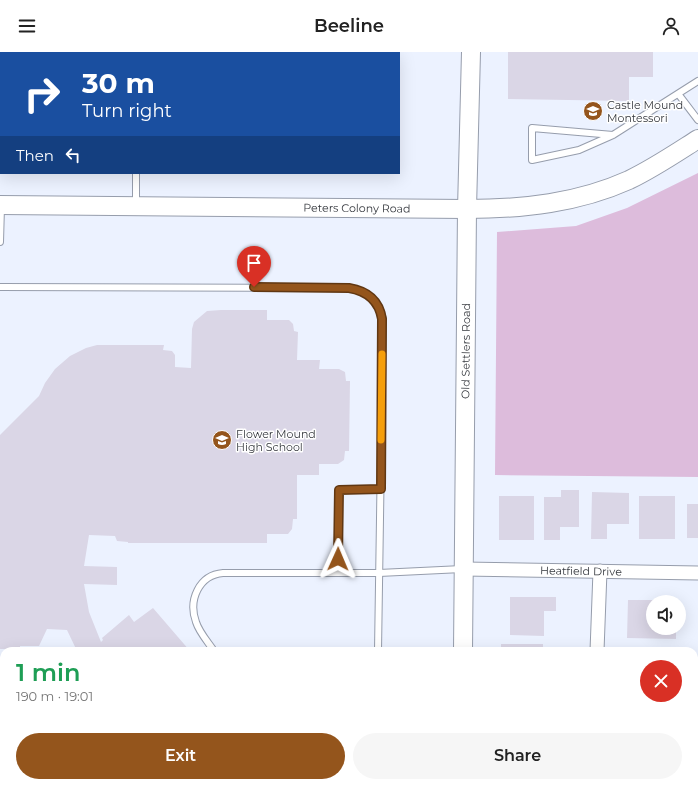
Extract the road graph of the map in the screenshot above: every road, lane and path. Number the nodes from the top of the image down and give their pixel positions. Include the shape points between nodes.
1 (471, 52) edge
2 (698, 81) edge
3 (679, 95) junction
4 (698, 120) edge
5 (613, 135) junction
6 (698, 139) edge
7 (136, 174) edge
8 (1, 205) edge
9 (136, 206) junction
10 (467, 209) junction
11 (0, 242) edge
12 (0, 287) edge
13 (381, 489) junction
14 (464, 569) junction
15 (600, 571) junction
16 (379, 572) junction
17 (338, 573) junction
18 (698, 573) edge
19 (211, 647) edge
20 (378, 647) edge
21 (463, 647) edge
22 (597, 647) edge

1 - 10 street, Old Settlers Road
2 - 3 lane
3 - 4 lane
3 - 5 lane
5 - 5 lane via 579,150 532,160 532,128
6 - 10 street, Peters Colony Road via 635,177 587,195 544,204 501,209
7 - 9 lane
8 - 9 street, Peters Colony Road
8 - 11 lane
9 - 10 street, Peters Colony Road
10 - 14 street, Old Settlers Road
12 - 13 lane via 349,288 369,294 381,311 382,319
13 - 16 lane
13 - 17 lane via 339,490
14 - 15 street, Heatfield Drive
14 - 16 lane
14 - 21 street, Old Settlers Road
15 - 18 street, Heatfield Drive
15 - 22 street
16 - 17 lane
16 - 20 lane
17 - 19 lane via 223,573 209,577 196,591 193,609 196,623

